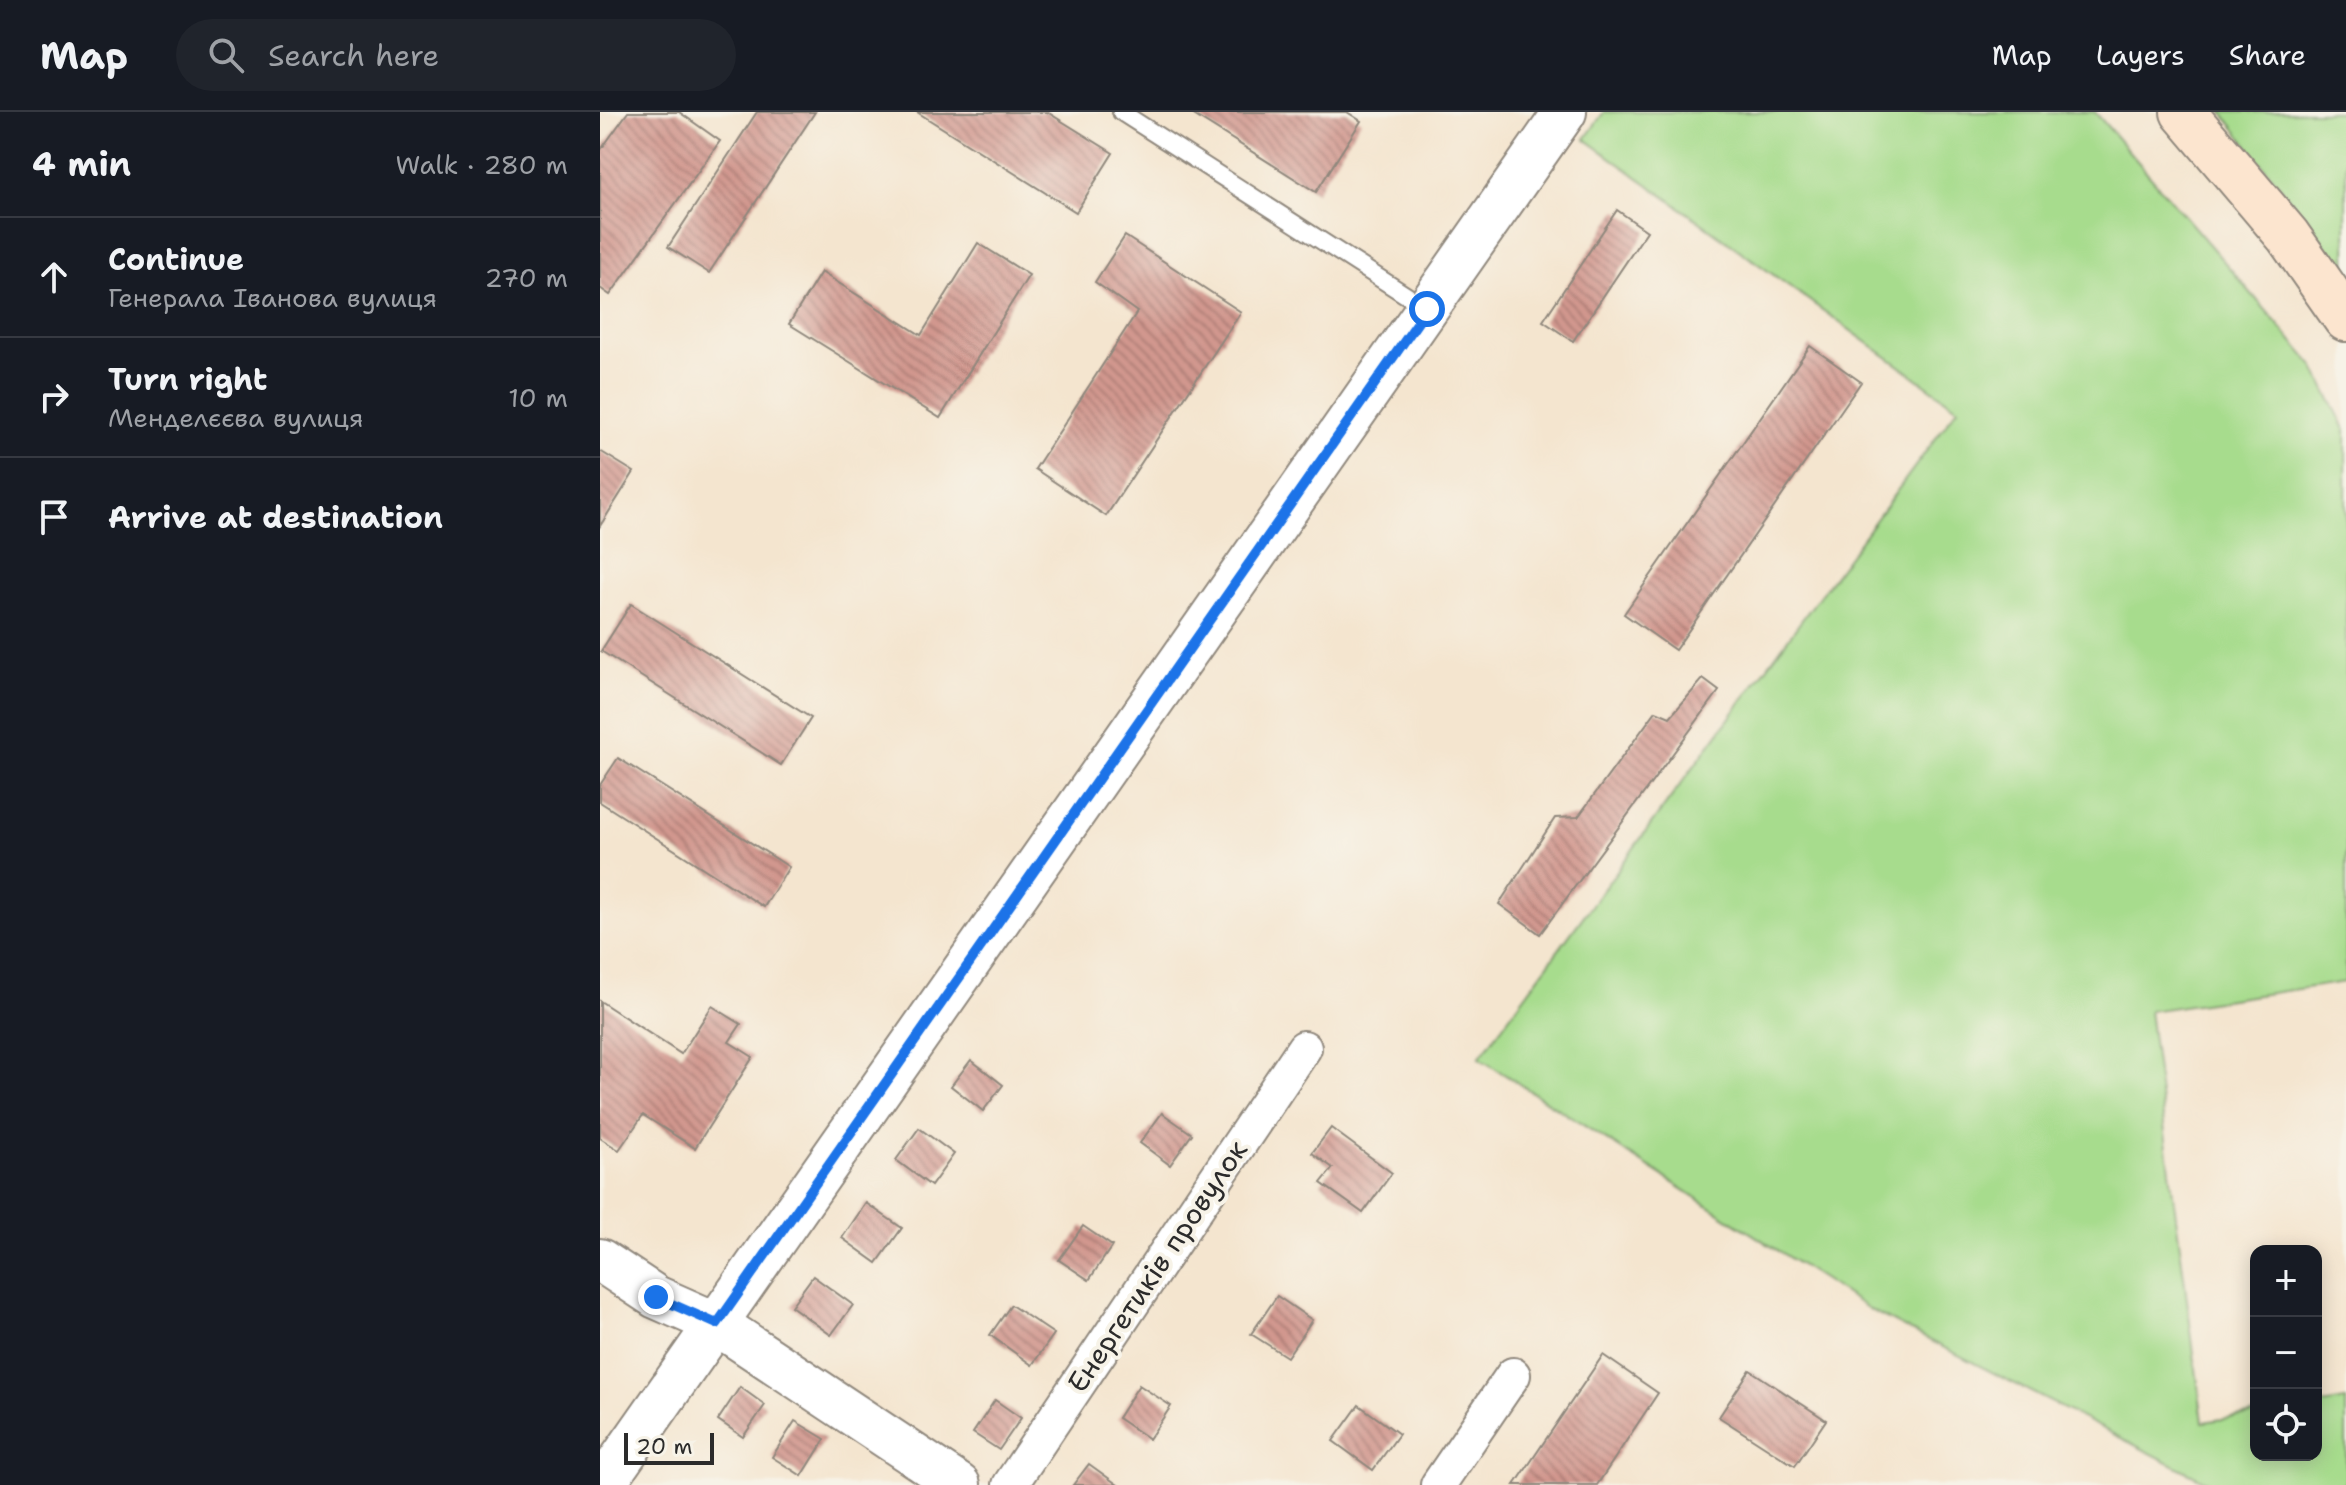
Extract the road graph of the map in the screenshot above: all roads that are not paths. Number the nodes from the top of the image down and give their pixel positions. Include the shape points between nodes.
1 (1121, 112) edge
2 (1565, 112) edge
3 (2183, 112) edge
4 (1427, 309) junction
5 (2346, 319) edge
6 (1304, 1048) dead end
7 (600, 1260) edge
8 (717, 1324) junction
9 (1513, 1375) dead end
10 (603, 1485) edge
11 (959, 1485) edge
12 (1010, 1485) edge
13 (1438, 1485) edge

1 - 4 lane
2 - 4 street
3 - 5 main road via 2288,236
4 - 8 street
6 - 12 street, Енергетиків провулок
7 - 8 street via 656,1297
8 - 10 street
8 - 11 street
9 - 13 street

